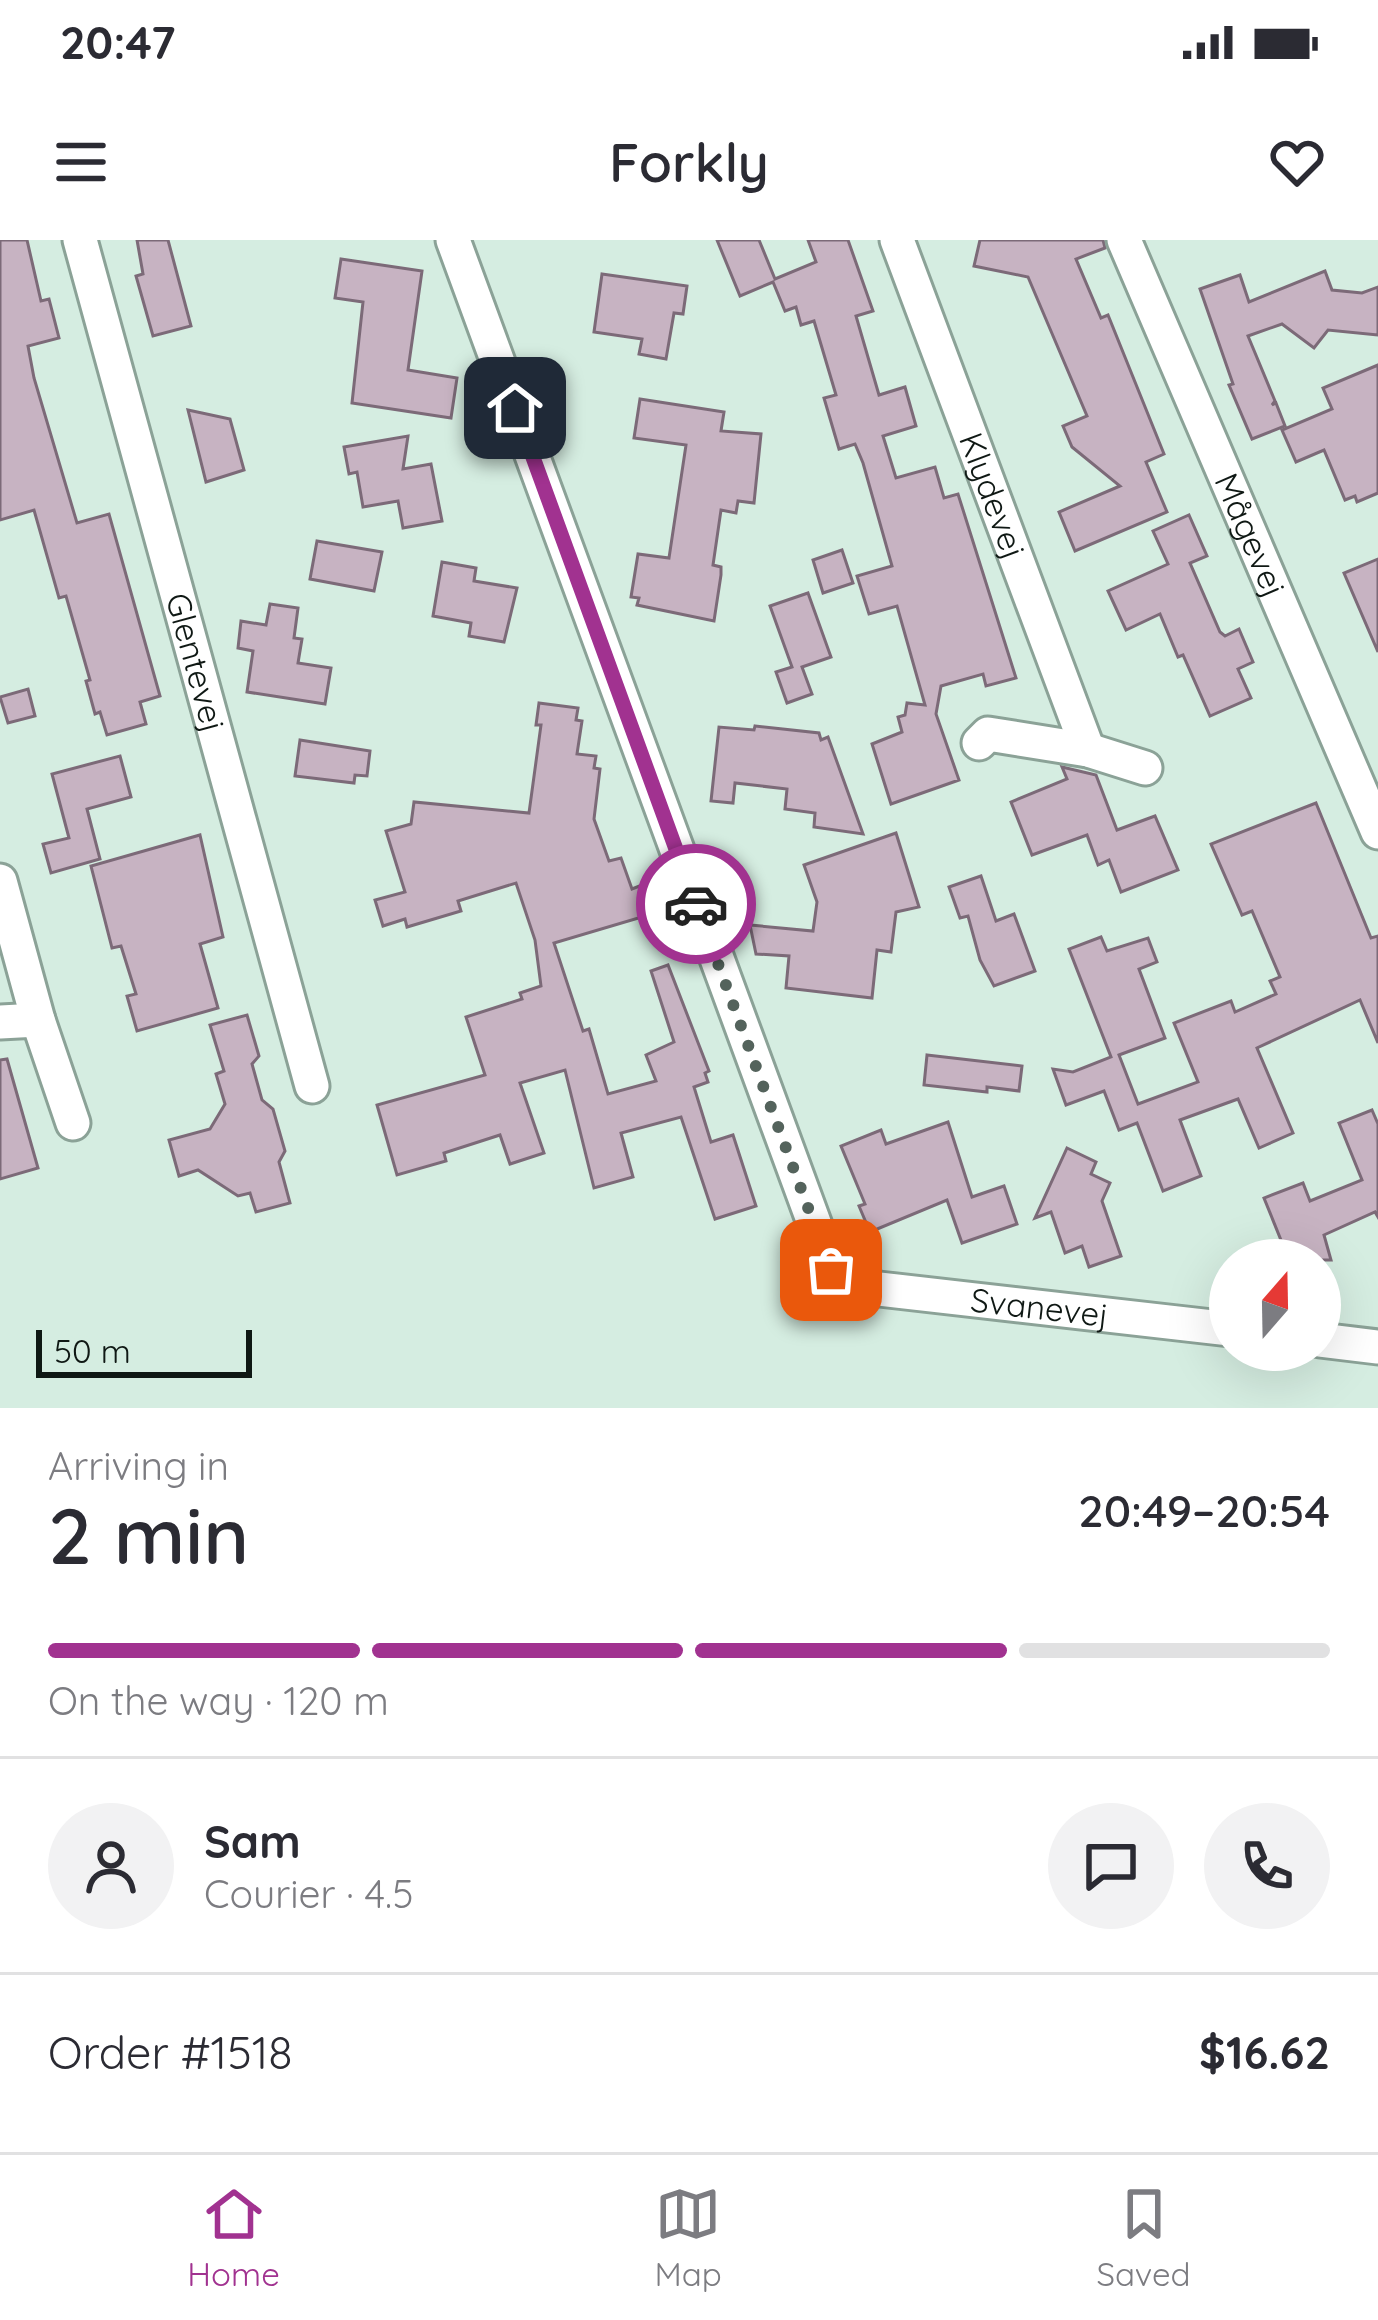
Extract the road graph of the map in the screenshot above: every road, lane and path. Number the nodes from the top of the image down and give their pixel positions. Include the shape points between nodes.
1 (80, 240) edge
2 (453, 240) edge
3 (897, 240) edge
4 (1124, 240) edge
5 (979, 743) dead end
6 (1088, 750) junction
7 (1145, 768) dead end
8 (1378, 832) edge
9 (0, 880) edge
10 (38, 1020) junction
11 (0, 1022) edge
12 (313, 1086) dead end
13 (73, 1124) dead end
14 (1209, 1327) edge
15 (1341, 1343) edge
16 (1378, 1347) edge

1 - 12 street, Glentevej
2 - 14 street, Svanevej via 825,1260 848,1282 879,1289
3 - 6 street, Klydevej
4 - 8 street, Mågevej
5 - 6 street via 988,734
6 - 7 street
9 - 10 street
10 - 11 street
10 - 13 street
15 - 16 street

